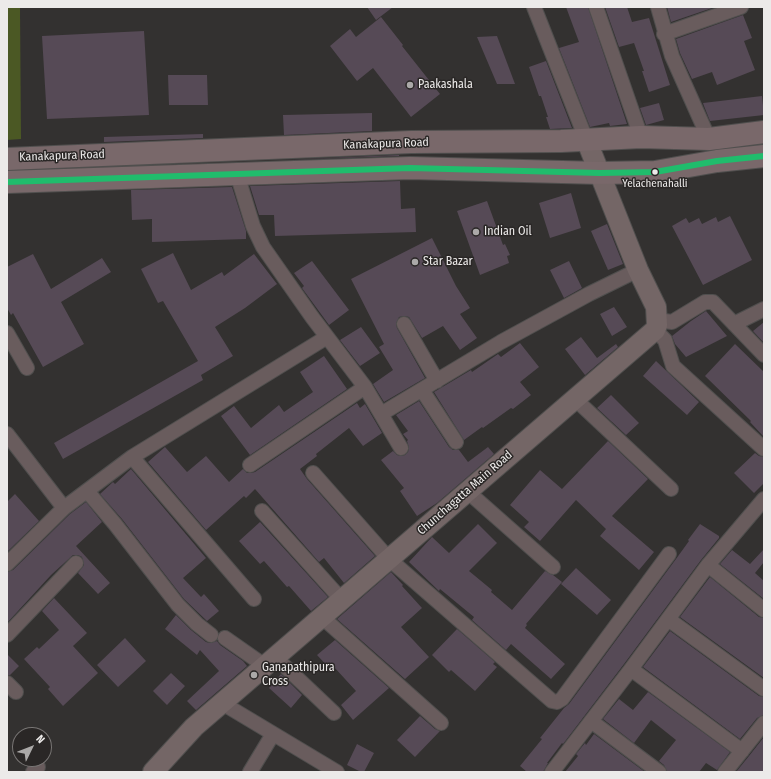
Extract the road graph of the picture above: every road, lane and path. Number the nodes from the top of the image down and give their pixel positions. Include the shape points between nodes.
1 (534, 7) edge
2 (596, 7) edge
3 (658, 7) edge
4 (741, 7) edge
5 (664, 34) junction
6 (764, 132) edge
7 (641, 137) junction
8 (586, 139) junction
9 (709, 139) junction
10 (764, 156) edge
11 (7, 159) edge
12 (600, 173) junction
13 (238, 174) junction
14 (7, 182) edge
15 (638, 270) junction
16 (764, 309) edge
17 (404, 324) dead end
18 (734, 324) junction
19 (656, 325) junction
20 (7, 333) edge
21 (327, 337) junction
22 (764, 355) edge
23 (27, 368) dead end
24 (437, 381) junction
25 (365, 387) junction
26 (422, 390) junction
27 (575, 399) junction
28 (381, 414) junction
29 (7, 434) edge
30 (456, 442) dead end
31 (401, 448) dead end
32 (764, 449) edge
33 (132, 458) junction
34 (250, 465) dead end
35 (313, 473) dead end
36 (671, 489) dead end
37 (86, 491) junction
38 (468, 491) junction
39 (764, 499) edge
40 (64, 508) junction
41 (262, 511) dead end
42 (669, 554) dead end
43 (389, 559) junction
44 (76, 563) dead end
45 (7, 564) edge
46 (708, 565) junction
47 (554, 567) dead end
48 (254, 599) dead end
49 (341, 600) junction
50 (764, 610) edge
51 (322, 617) junction
52 (668, 619) junction
53 (211, 634) dead end
54 (7, 635) edge
55 (225, 638) dead end
56 (270, 662) junction
57 (631, 669) junction
58 (764, 689) edge
59 (222, 703) junction
60 (334, 712) dead end
61 (591, 720) junction
62 (441, 723) dead end
63 (764, 723) edge
64 (273, 734) junction
65 (742, 751) junction
66 (650, 769) edge
67 (153, 772) edge
68 (250, 772) edge
69 (337, 772) edge
70 (552, 772) edge
71 (725, 772) edge

1 - 8 street
2 - 7 street
3 - 5 street
4 - 5 street
5 - 9 street
6 - 9 highway, Kanakapura Road
7 - 8 highway, Kanakapura Road
7 - 9 highway, Kanakapura Road
8 - 11 highway, Kanakapura Road via 411,142
8 - 12 street
10 - 12 highway, Kanakapura Road via 655,172
12 - 13 highway, Kanakapura Road via 410,168
12 - 15 street
13 - 14 highway, Kanakapura Road
13 - 21 street via 253,226 263,247
15 - 19 street via 656,307
15 - 24 street via 501,342
16 - 18 street
17 - 24 street
18 - 19 street via 710,301 672,322
18 - 22 street
19 - 27 street, Chunchagatta Main Road
19 - 32 street via 665,340 673,366
20 - 23 street
21 - 25 street
21 - 33 street
24 - 26 street
25 - 28 street
25 - 34 street
26 - 28 street
26 - 30 street
27 - 36 street
27 - 38 street, Chunchagatta Main Road
28 - 31 street
29 - 40 street
33 - 37 street
33 - 48 street
35 - 43 street
37 - 40 street
37 - 53 street via 178,605
38 - 43 street, Chunchagatta Main Road
38 - 47 street
39 - 46 street
40 - 45 street
41 - 49 street
42 - 43 street via 562,699 556,702
43 - 49 street, Chunchagatta Main Road
44 - 54 street
46 - 50 street
46 - 52 street
49 - 51 street, Chunchagatta Main Road
51 - 56 street, Chunchagatta Main Road
51 - 62 street
52 - 57 street
52 - 58 street
55 - 56 street
56 - 59 street, Chunchagatta Main Road
56 - 60 street
57 - 61 street
57 - 65 street
59 - 64 street
59 - 67 street, Chunchagatta Main Road via 194,727
61 - 66 street
61 - 70 street
63 - 65 street
64 - 68 street
64 - 69 street
65 - 71 street

